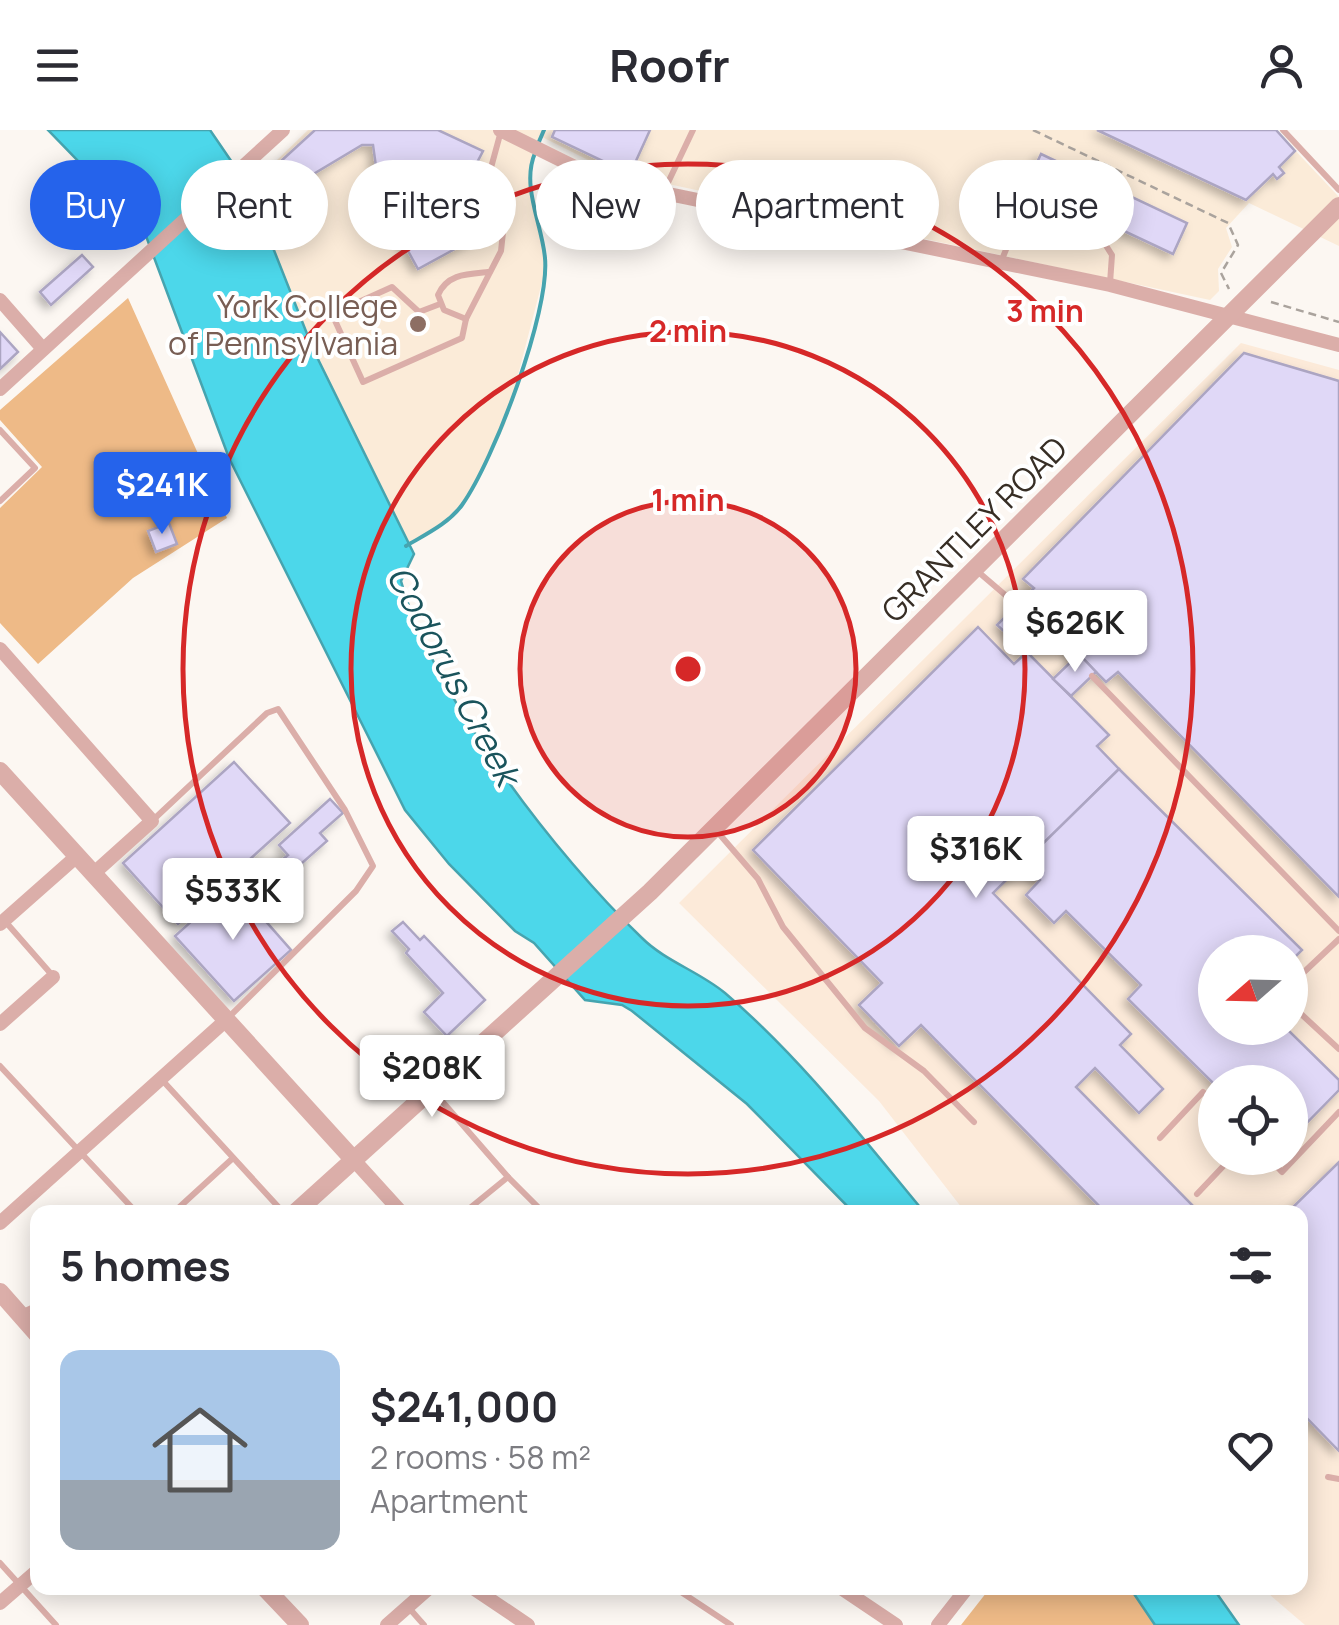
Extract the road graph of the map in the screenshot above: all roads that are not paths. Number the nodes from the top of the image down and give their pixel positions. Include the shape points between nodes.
1 (282, 130) edge
2 (501, 130) edge
3 (693, 130) edge
4 (1283, 130) edge
5 (559, 160) edge
6 (676, 166) edge
7 (1339, 190) edge
8 (676, 194) edge
9 (1339, 206) edge
10 (1001, 262) junction
11 (489, 272) junction
12 (1110, 285) junction
13 (0, 300) edge
14 (440, 304) junction
15 (1231, 315) junction
16 (466, 319) junction
17 (1339, 345) edge
18 (44, 349) junction
19 (0, 389) edge
20 (0, 430) edge
21 (0, 502) edge
22 (976, 570) junction
23 (1017, 605) dead end
24 (1035, 622) dead end
25 (0, 649) edge
26 (1074, 659) dead end
27 (1092, 676) dead end
28 (0, 771) edge
29 (152, 821) junction
30 (714, 828) junction
31 (77, 856) junction
32 (93, 874) junction
33 (1, 920) edge
34 (1339, 935) edge
35 (53, 977) joint
36 (224, 1021) junction
37 (0, 1024) edge
38 (1339, 1049) edge
39 (0, 1066) edge
40 (162, 1080) junction
41 (431, 1089) junction
42 (1198, 1097) edge
43 (1339, 1112) edge
44 (974, 1122) dead end
45 (1160, 1138) dead end
46 (1308, 1145) edge
47 (79, 1152) junction
48 (233, 1158) junction
49 (352, 1158) junction
50 (1214, 1175) edge
51 (508, 1177) junction
52 (1197, 1194) dead end
53 (129, 1205) edge
54 (182, 1205) edge
55 (277, 1205) edge
56 (303, 1205) edge
57 (395, 1205) edge
58 (474, 1205) edge
59 (536, 1205) edge
60 (0, 1223) edge
61 (0, 1292) edge
62 (30, 1308) edge
63 (20, 1314) junction
64 (30, 1326) edge
65 (1328, 1478) dead end
66 (1339, 1479) edge
67 (0, 1563) edge
68 (30, 1577) edge
69 (20, 1585) junction
70 (272, 1595) edge
71 (421, 1595) edge
72 (483, 1595) edge
73 (686, 1595) edge
74 (851, 1595) edge
75 (962, 1595) edge
76 (0, 1603) edge
77 (408, 1607) junction
78 (56, 1625) edge
79 (300, 1625) edge
80 (387, 1625) edge
81 (424, 1625) edge
82 (528, 1625) edge
83 (731, 1625) edge
84 (896, 1625) edge
85 (938, 1625) edge

1 - 18 street
2 - 5 street
2 - 11 lane via 489,175 504,236
3 - 6 lane
4 - 7 lane
8 - 10 street
9 - 15 street, GRANTLEY ROAD
10 - 12 street
10 - 12 lane via 1014,227 1034,227 1104,244 1112,255
11 - 14 lane via 445,282
11 - 16 lane
12 - 15 street
13 - 18 street
14 - 16 lane
14 - 16 lane via 418,312 392,287 332,314 363,382 462,338
15 - 17 street
15 - 22 street, GRANTLEY ROAD
18 - 19 street
20 - 21 lane via 36,468
22 - 23 lane
22 - 30 street, GRANTLEY ROAD
24 - 26 lane
25 - 29 street
27 - 34 lane
28 - 31 street
29 - 32 street
29 - 36 lane via 278,709 345,810 373,866 356,891
30 - 41 street, GRANTLEY ROAD
30 - 44 lane via 865,1028 924,1071
31 - 32 street
31 - 33 street
32 - 36 street
33 - 35 lane
34 - 38 lane via 1292,996 1300,1013
35 - 37 street
36 - 40 street
36 - 49 street
39 - 47 lane
40 - 47 street
40 - 48 lane
41 - 49 street, GRANTLEY ROAD
41 - 51 lane
42 - 45 lane
43 - 46 lane
47 - 53 lane
47 - 60 street
48 - 54 lane
48 - 55 lane
49 - 56 street, GRANTLEY ROAD
49 - 57 street
50 - 52 lane
51 - 58 lane
51 - 59 lane
61 - 63 street
62 - 63 lane
63 - 64 street
65 - 66 lane
67 - 69 lane
68 - 69 street
69 - 76 street
69 - 78 lane
70 - 79 street
71 - 77 street
72 - 82 street
73 - 83 lane
74 - 84 street
75 - 85 street
77 - 80 street
77 - 81 lane

